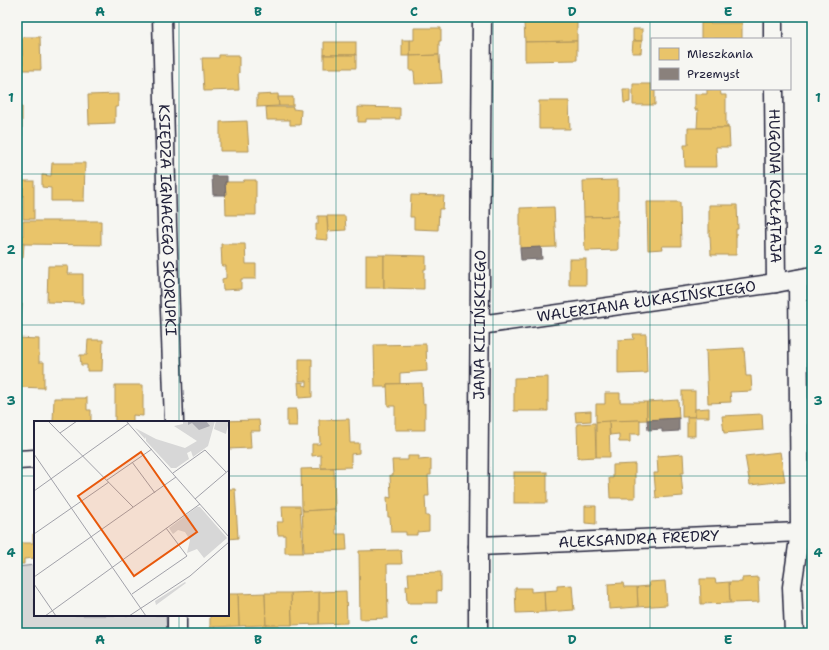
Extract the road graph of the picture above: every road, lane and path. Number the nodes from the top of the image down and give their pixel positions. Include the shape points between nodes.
1 (162, 17) edge
2 (482, 17) edge
3 (773, 17) edge
4 (773, 38) edge
5 (774, 90) edge
6 (805, 278) edge
7 (776, 283) junction
8 (480, 325) junction
9 (174, 421) edge
10 (34, 459) edge
11 (17, 460) edge
12 (800, 532) junction
13 (478, 546) junction
14 (177, 616) edge
15 (177, 633) edge
16 (478, 633) edge
17 (794, 633) edge

1 - 9 street, KSIĘDZA IGNACEGO SKORUPKI
2 - 8 street, JANA KILIŃSKIEGO
3 - 4 street
5 - 7 street, HUGONA KOŁŁĄTAJA
6 - 7 street, WALERIANA ŁUKASIŃSKIEGO
6 - 12 street
7 - 8 street, WALERIANA ŁUKASIŃSKIEGO
8 - 13 street, JANA KILIŃSKIEGO
10 - 11 street
12 - 13 street, ALEKSANDRA FREDRY
12 - 17 street via 792,587
13 - 16 street, JANA KILIŃSKIEGO
14 - 15 street

